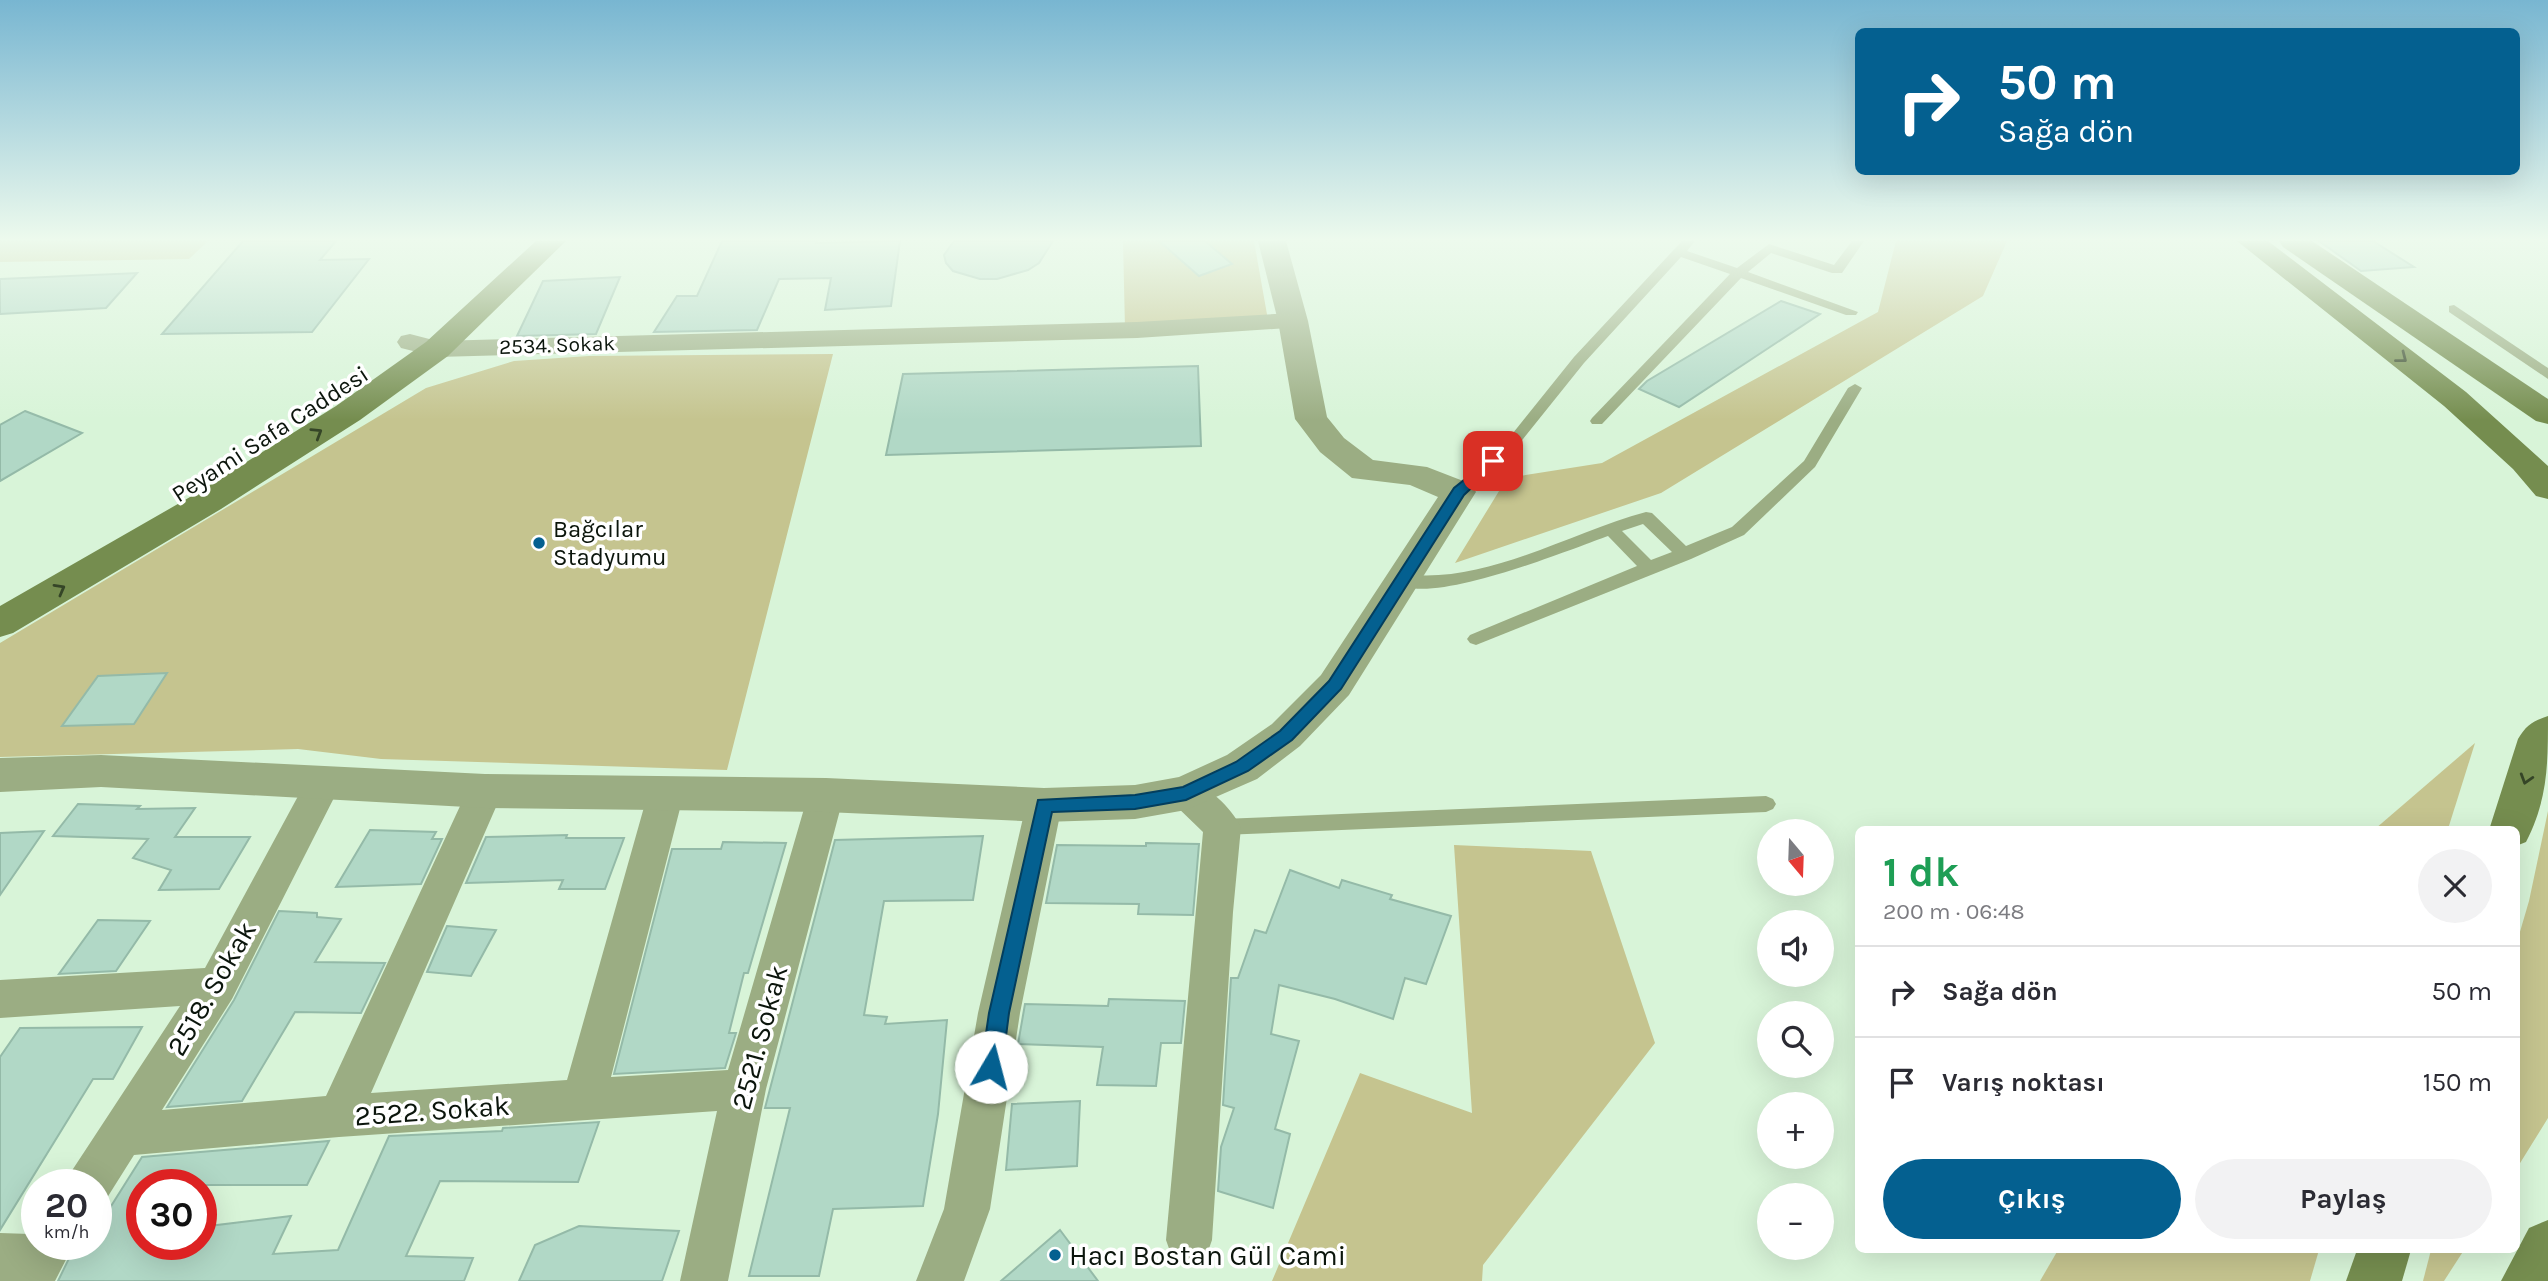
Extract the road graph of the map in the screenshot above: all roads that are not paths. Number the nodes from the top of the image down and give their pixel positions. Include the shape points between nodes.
1 (464, 301) edge
2 (479, 301) edge
3 (1288, 301) edge
4 (1633, 301) edge
5 (1713, 301) edge
6 (1819, 301) edge
7 (2328, 301) edge
8 (2371, 301) edge
9 (2380, 301) edge
10 (2454, 309) dead end
11 (1851, 312) dead end
12 (1293, 321) junction
13 (424, 346) junction
14 (2548, 375) edge
15 (1856, 388) dead end
16 (2548, 414) edge
17 (1598, 421) dead end
18 (2548, 442) edge
19 (2548, 488) edge
20 (1459, 492) junction
21 (1612, 531) junction
22 (1685, 555) junction
23 (1650, 569) junction
24 (1403, 580) junction
25 (0, 593) edge
26 (0, 623) edge
27 (1476, 639) dead end
28 (2548, 732) edge
29 (0, 775) edge
30 (323, 784) junction
31 (485, 791) junction
32 (666, 793) junction
33 (1186, 793) junction
34 (826, 795) junction
35 (1766, 804) dead end
36 (1044, 805) junction
37 (2512, 826) edge
38 (1223, 827) junction
39 (217, 986) junction
40 (0, 999) edge
41 (744, 1089) junction
42 (583, 1100) junction
43 (339, 1116) junction
44 (121, 1135) junction
45 (99, 1169) edge
46 (1189, 1240) dead end
47 (2548, 1247) edge
48 (2383, 1253) edge
49 (704, 1281) edge
50 (940, 1281) edge
51 (2374, 1281) edge
52 (2529, 1281) edge

1 - 13 main road, Peyami Safa Caddesi
2 - 13 main road
3 - 12 street
4 - 20 lane via 1578,360 1510,446
5 - 17 lane
6 - 11 lane
7 -> 19 main road via 2455,399 2525,461
8 - 18 main road
9 - 16 main road
10 - 14 lane
12 - 13 street, 2534. Sokak via 1137,330
12 - 20 street via 1311,418 1332,445 1364,470 1415,475
13 - 25 main road, Peyami Safa Caddesi via 139,517
26 -> 13 main road via 209,501 348,413
15 - 22 lane via 1810,464 1738,531
20 - 24 street
21 - 22 lane via 1646,517
21 - 23 lane
21 - 24 lane via 1474,578 1426,583
22 - 23 lane
23 - 27 lane
24 - 33 street via 1335,685 1286,735 1242,766
28 -> 37 main road via 2539,739
29 - 30 street via 101,771
30 - 31 street
30 - 39 street, 2518. Sokak
31 - 32 street
31 - 43 street
32 - 34 street
32 - 42 street
33 - 36 street via 1135,802
33 - 38 street
34 - 36 street
34 - 41 street, 2521. Sokak
35 - 38 lane
36 - 50 street via 999,1013 967,1209
38 - 46 street
39 - 40 street
39 - 44 street, 2518. Sokak
41 - 42 street, 2522. Sokak
41 - 49 street, 2521. Sokak
42 - 43 street, 2522. Sokak
43 - 44 street, 2522. Sokak
44 - 45 street, 2518. Sokak
47 - 52 main road
48 - 51 main road

